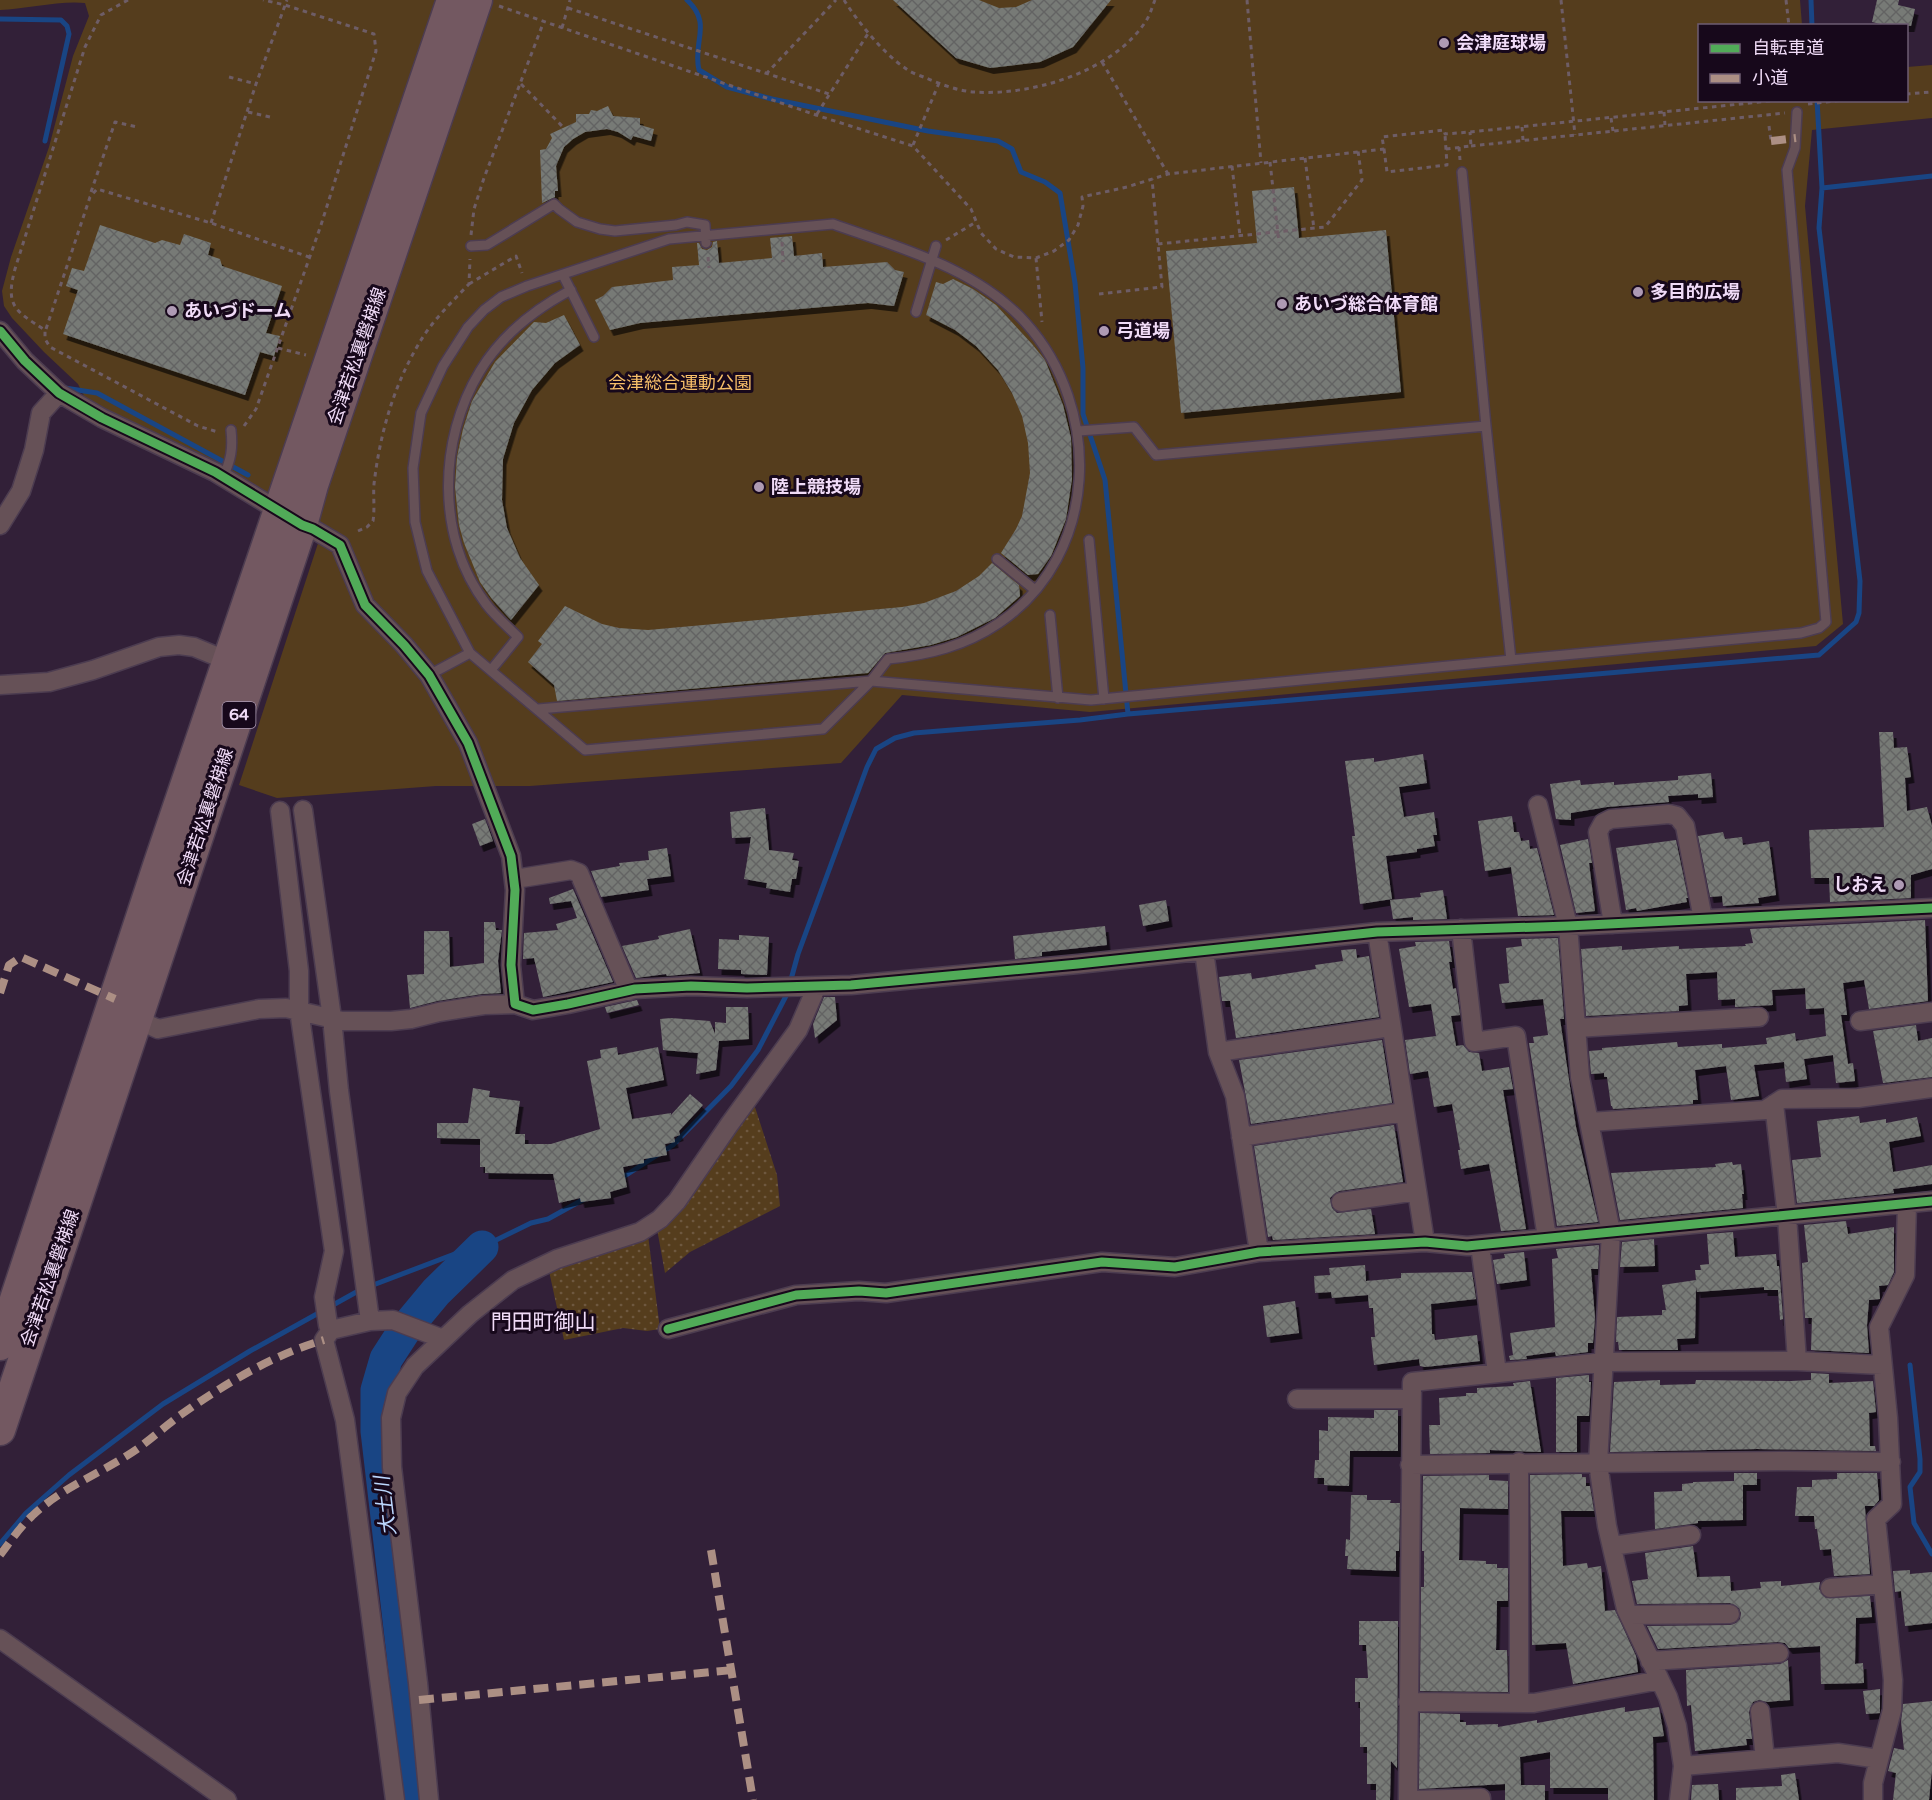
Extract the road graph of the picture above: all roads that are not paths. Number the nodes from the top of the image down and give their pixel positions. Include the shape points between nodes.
1 (452, 0) edge
2 (484, 2) edge
3 (1797, 112) road end
4 (1462, 172) dead end
5 (706, 239) junction
6 (471, 246) road end
7 (936, 246) road end
8 (932, 261) junction
9 (563, 274) junction
10 (571, 290) junction
11 (916, 312) dead end
12 (0, 331) edge
13 (594, 337) dead end
14 (59, 393) junction
15 (1486, 426) junction
16 (231, 430) road end
17 (1078, 431) junction
18 (223, 477) junction
19 (291, 519) junction
20 (0, 525) edge
21 (1089, 540) dead end
22 (997, 559) dead end
23 (1035, 590) junction
24 (1050, 615) dead end
25 (470, 653) junction
26 (1511, 660) junction
27 (228, 661) junction
28 (491, 670) junction
29 (429, 675) junction
30 (871, 681) junction
31 (0, 684) edge
32 (1058, 698) junction
33 (1104, 699) junction
34 (538, 709) junction
35 (1538, 805) dead end
36 (303, 810) dead end
37 (280, 811) dead end
38 (515, 879) junction
39 (1932, 908) edge
40 (1702, 919) junction
41 (1613, 924) junction
42 (1568, 926) junction
43 (1461, 929) junction
44 (1377, 932) junction
45 (1204, 951) junction
46 (817, 986) junction
47 (628, 991) junction
48 (515, 1004) junction
49 (299, 1011) junction
50 (1932, 1012) edge
51 (125, 1014) junction
52 (1759, 1017) dead end
53 (332, 1018) junction
54 (1860, 1021) dead end
55 (1391, 1027) junction
56 (1576, 1028) junction
57 (1218, 1052) junction
58 (1932, 1088) edge
59 (1774, 1104) junction
60 (1404, 1112) junction
61 (1590, 1122) junction
62 (1241, 1137) junction
63 (1416, 1191) junction
64 (1932, 1201) edge
65 (1341, 1202) dead end
66 (1907, 1205) junction
67 (1787, 1216) junction
68 (1611, 1232) junction
69 (1547, 1238) junction
70 (1425, 1242) junction
71 (1480, 1245) junction
72 (1259, 1252) junction
73 (370, 1320) junction
74 (668, 1329) dead end
75 (331, 1330) junction
76 (443, 1339) junction
77 (0, 1345) edge
78 (1797, 1361) junction
79 (1604, 1362) junction
80 (1882, 1365) junction
81 (1497, 1373) junction
82 (1297, 1399) dead end
83 (1411, 1399) junction
84 (0, 1430) edge
85 (1519, 1462) junction
86 (1891, 1462) junction
87 (1599, 1463) junction
88 (1410, 1465) junction
89 (1691, 1534) dead end
90 (1612, 1546) junction
91 (1883, 1584) junction
92 (1830, 1588) dead end
93 (1730, 1614) dead end
94 (1629, 1615) junction
95 (0, 1639) edge
96 (1779, 1653) dead end
97 (1650, 1661) junction
98 (1660, 1680) junction
99 (1519, 1701) junction
100 (1408, 1702) junction
101 (1760, 1711) dead end
102 (1765, 1759) junction
103 (1879, 1759) junction
104 (1683, 1766) junction
105 (227, 1800) edge
106 (395, 1800) edge
107 (429, 1800) edge
108 (1408, 1800) edge
109 (1415, 1800) edge
110 (1481, 1800) edge
111 (1679, 1800) edge
112 (1873, 1800) edge

1 - 19 main road, 会津若松裏磐梯線 / 64
2 - 19 main road, 会津若松裏磐梯線 / 64 via 317,474
3 - 26 lane via 1796,148 1787,170 1826,622 1801,633
4 - 15 lane
5 - 6 lane via 705,225 687,222 615,231 600,229 577,222 554,204 486,245
5 - 8 lane via 833,224
5 - 9 lane via 669,239
7 - 8 lane
8 - 11 lane
8 - 17 lane via 988,290 1026,323 1045,347 1068,395
9 - 10 lane
9 - 25 lane via 501,297 484,310 443,366 421,413 413,468 415,522 428,571
10 - 13 lane
10 - 28 lane via 523,322 481,369 462,411 450,457 450,512 465,568 486,604 518,637
12 - 14 street
14 - 18 street
14 - 20 street via 41,413 21,491
15 - 17 lane via 1156,455 1134,427
15 - 26 lane
16 - 18 lane via 233,449
17 - 23 lane via 1080,477 1073,521 1048,573
18 - 19 street
19 - 27 main road, 会津若松裏磐梯線 / 64
19 - 29 street via 340,545 366,605
19 - 51 main road, 会津若松裏磐梯線 / 64
21 - 33 lane
22 - 23 lane
23 - 30 lane via 1016,610 983,633 942,651 888,659
24 - 32 lane
25 - 28 lane
25 - 29 lane
26 - 33 lane
27 - 31 street via 194,647 159,647 50,682
27 - 51 main road, 会津若松裏磐梯線 / 64
28 - 34 lane
29 - 38 street via 468,743 511,856
30 - 32 lane
30 - 34 lane
30 - 34 lane via 823,729 621,747 585,750
32 - 33 lane
35 - 42 street
36 - 53 street
37 - 49 street via 299,971
38 - 47 street via 571,870 579,873
38 - 48 street via 511,965
39 - 40 street
40 - 41 street
40 - 41 street via 1685,826 1670,814 1611,819 1598,832
41 - 42 street
42 - 43 street
42 - 56 street
43 - 44 street
43 - 69 street via 1474,1042 1516,1036
44 - 45 street
44 - 55 street
45 - 46 street via 851,986
45 - 57 street
46 - 47 street via 691,986
46 - 76 street via 798,1030 677,1201 660,1219 640,1232 557,1259 513,1280
47 - 48 street via 533,1010
48 - 53 street via 484,1005 411,1019
49 - 51 street via 259,1009 158,1029
49 - 53 street
49 - 75 street via 334,1251 324,1297
50 - 54 street
51 - 77 main road, 会津若松裏磐梯線 / 64
51 - 84 main road, 会津若松裏磐梯線 / 64
52 - 56 street
53 - 73 street
55 - 57 street
55 - 60 street
56 - 61 street via 1580,1077
57 - 62 street via 1235,1096
58 - 59 street via 1858,1098 1782,1099
59 - 61 street via 1765,1110
59 - 67 street
60 - 62 street
60 - 63 street
61 - 68 street
62 - 72 street
63 - 65 street
63 - 70 street
64 - 66 street
66 - 67 street
66 - 80 street via 1905,1275 1879,1327
67 - 68 street
67 - 78 street
68 - 69 street
68 - 79 street
69 - 71 street
70 - 71 street
70 - 72 street
71 - 81 street
72 - 74 street via 1175,1267 1102,1262 886,1293 796,1295
73 - 75 street
73 - 76 street via 393,1320
75 - 106 street via 324,1340 345,1420
76 - 107 street via 415,1366 397,1393 391,1418 392,1467
78 - 79 street
78 - 80 street
79 - 81 street
79 - 87 street
80 - 86 street
81 - 83 street via 1412,1382
82 - 83 street
83 - 88 street
85 - 87 street
85 - 88 street
85 - 99 street
86 - 87 street
86 - 91 street via 1892,1504 1876,1519
87 - 90 street
88 - 100 street
89 - 90 street
90 - 94 street
91 - 92 street
91 - 103 street via 1893,1680 1892,1710
93 - 94 street
94 - 97 street
95 - 105 street
96 - 97 street
97 - 98 street
98 - 99 street via 1534,1703
98 - 104 street via 1677,1726
99 - 100 street
100 - 108 street
101 - 102 street
102 - 103 street via 1838,1753
102 - 104 street
103 - 112 street
104 - 111 street
109 - 110 street

